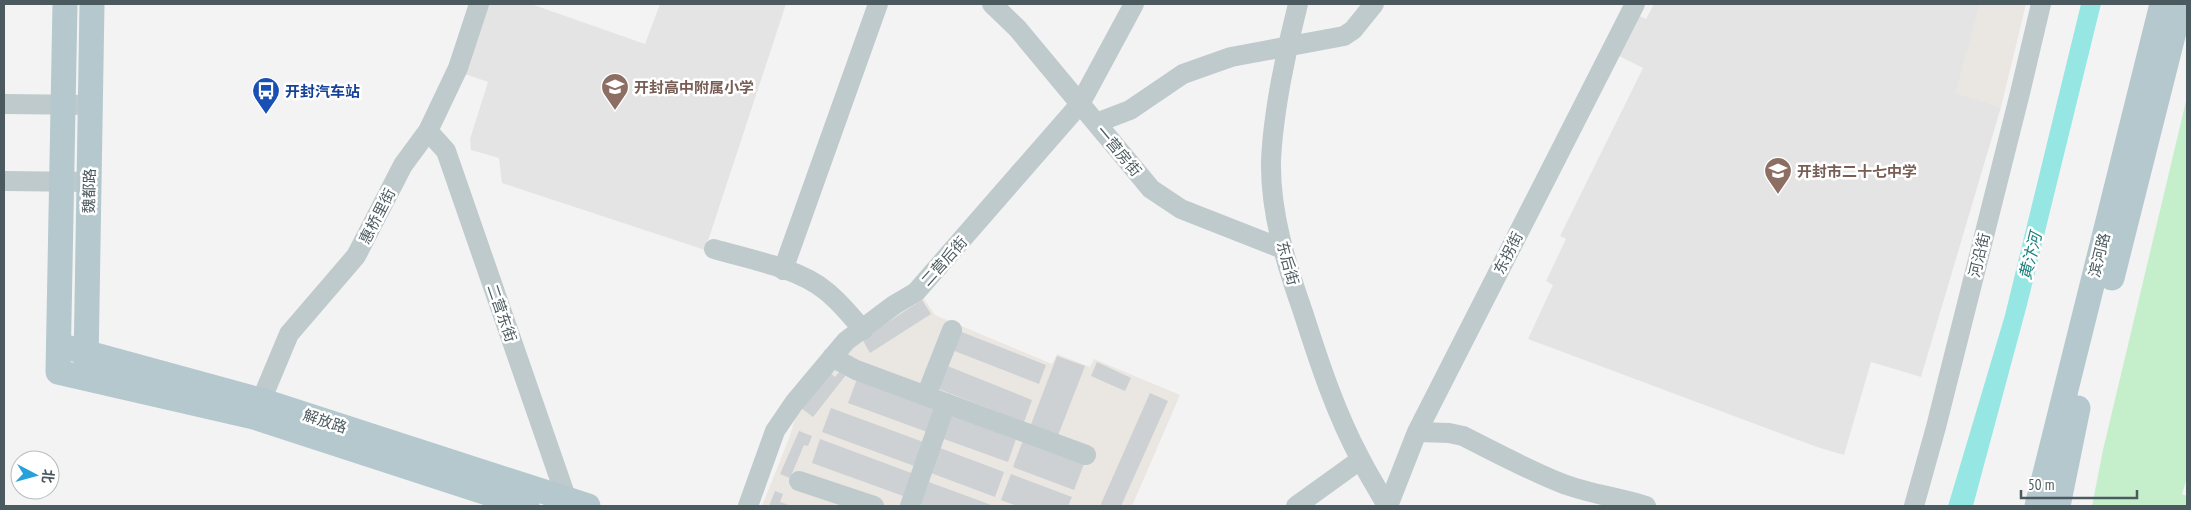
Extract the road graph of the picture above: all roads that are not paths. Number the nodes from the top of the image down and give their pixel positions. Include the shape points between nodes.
1 (65, 4) edge
2 (92, 4) edge
3 (479, 4) edge
4 (878, 4) edge
5 (992, 4) edge
6 (1134, 4) edge
7 (1298, 4) edge
8 (1374, 4) edge
9 (1635, 4) edge
10 (2041, 4) edge
11 (2162, 4) edge
12 (2181, 4) edge
13 (1289, 46) junction
14 (4, 104) edge
15 (1080, 104) junction
16 (63, 105) junction
17 (90, 105) junction
18 (1096, 123) junction
19 (428, 131) junction
20 (4, 181) edge
21 (62, 182) junction
22 (89, 182) junction
23 (714, 249) dead end
24 (1283, 249) junction
25 (783, 270) junction
26 (863, 330) junction
27 (952, 330) dead end
28 (59, 345) junction
29 (86, 351) junction
30 (832, 357) junction
31 (58, 372) joint
32 (86, 378) junction
33 (926, 396) junction
34 (946, 403) junction
35 (257, 409) junction
36 (1417, 432) junction
37 (1086, 455) dead end
38 (1360, 460) junction
39 (799, 481) dead end
40 (574, 504) edge
41 (527, 506) edge
42 (748, 506) edge
43 (874, 506) edge
44 (910, 506) edge
45 (1296, 506) edge
46 (1388, 506) edge
47 (1646, 506) edge
48 (1914, 506) edge
49 (2037, 506) edge
50 (2058, 506) edge

1 - 16 main road, 魏都路
2 - 17 main road, 魏都路
3 - 19 street, 惠桥里街 via 458,68
4 - 25 street
5 - 15 street, 一营房街 via 1018,28
6 - 15 street, 二营后街
7 - 13 street, 东后街
8 - 13 street via 1344,36
9 - 36 street, 东拐街
10 - 48 street, 河沿街
11 - 49 main road, 滨河路
12 - 50 main road, 滨河路 via 2076,418
13 - 18 street via 1231,57 1183,74 1130,110
13 - 24 street, 东后街 via 1271,161 1274,203
14 - 16 street
15 - 18 street, 一营房街
15 - 26 street, 二营后街 via 916,292
16 - 17 street
16 - 21 main road, 魏都路
17 - 22 main road, 魏都路
18 - 24 street, 一营房街 via 1151,190 1161,197 1181,209
19 - 35 street, 惠桥里街 via 403,165 356,256 289,334
19 - 40 street, 二营东街 via 446,151
20 - 21 street
21 - 22 street
21 - 28 main road, 魏都路
22 - 29 main road, 魏都路
23 - 25 street
24 - 38 street, 东后街 via 1325,380
25 - 26 street via 814,282 826,291
26 - 30 street, 二营后街
27 - 33 street
28 - 29 main road, 解放路
28 - 31 main road, 魏都路
29 - 32 main road, 魏都路
29 - 35 main road, 解放路
30 - 33 street via 856,370
30 - 42 street, 二营后街 via 775,431
31 - 32 main road, 解放路
32 - 35 main road, 解放路
33 - 34 street
34 - 37 street
34 - 44 street
35 - 40 main road, 解放路
35 - 41 main road, 解放路
36 - 46 street, 东拐街
36 - 47 street via 1463,436 1561,483
38 - 45 street
38 - 46 street, 东后街
39 - 43 street

